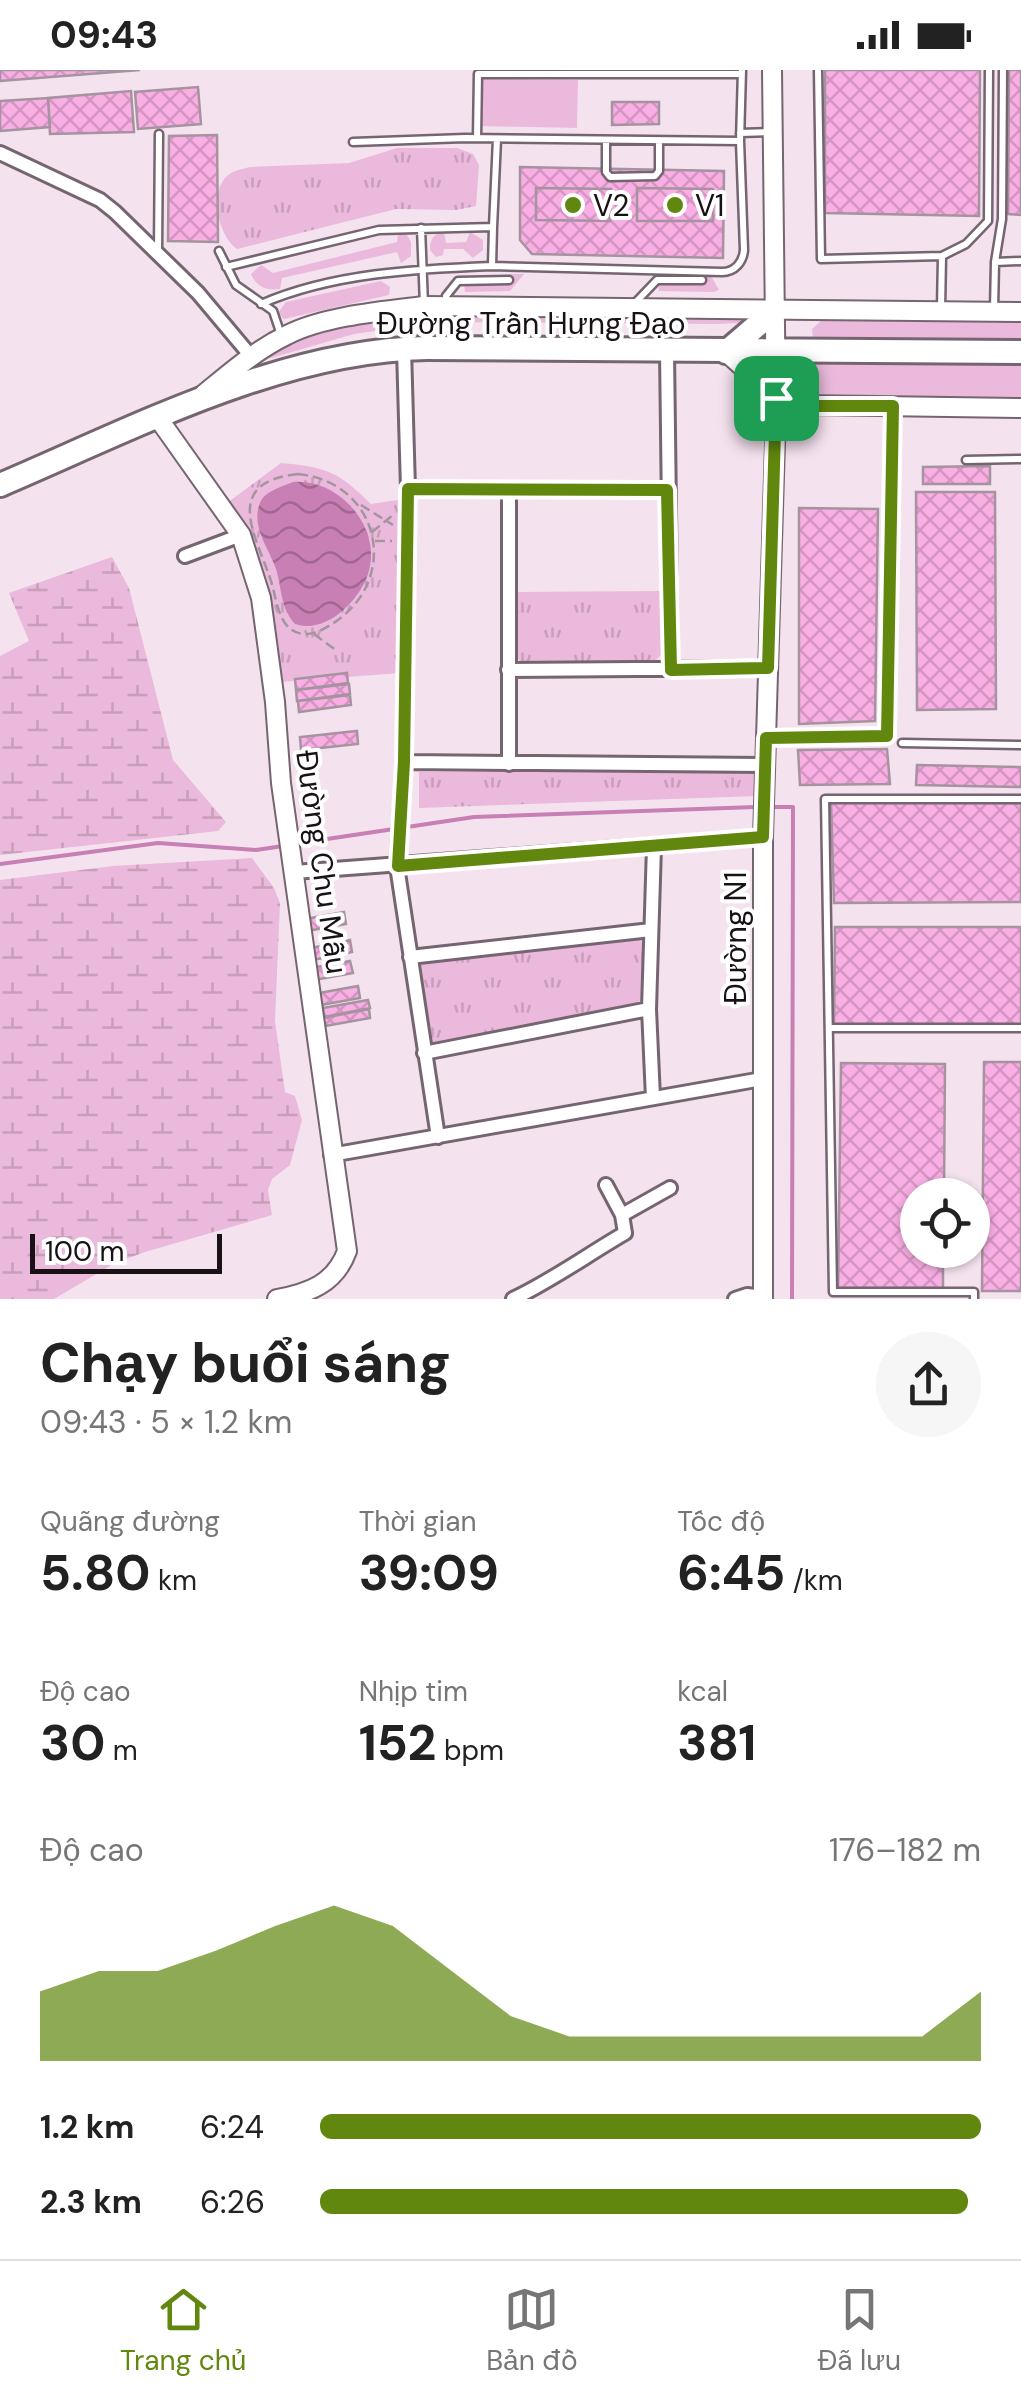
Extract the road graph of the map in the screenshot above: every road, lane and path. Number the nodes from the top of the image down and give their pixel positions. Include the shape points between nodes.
1 (772, 70) edge
2 (818, 70) edge
3 (988, 70) edge
4 (1003, 70) edge
5 (478, 72) edge
6 (742, 72) edge
7 (773, 132) junction
8 (159, 134) dead end
9 (740, 137) junction
10 (477, 138) junction
11 (497, 139) junction
12 (606, 140) junction
13 (659, 141) junction
14 (352, 142) dead end
15 (0, 153) edge
16 (493, 226) junction
17 (421, 228) junction
18 (219, 251) dead end
19 (158, 252) junction
20 (942, 256) junction
21 (995, 262) junction
22 (1021, 262) edge
23 (492, 266) junction
24 (226, 267) junction
25 (422, 269) junction
26 (509, 280) dead end
27 (702, 280) dead end
28 (261, 304) junction
29 (424, 306) junction
30 (447, 306) junction
31 (631, 308) junction
32 (775, 310) junction
33 (941, 310) junction
34 (994, 312) junction
35 (1021, 312) edge
36 (282, 337) junction
37 (404, 349) junction
38 (667, 351) junction
39 (776, 351) junction
40 (726, 352) junction
41 (1021, 352) edge
42 (250, 355) junction
43 (776, 398) junction
44 (192, 404) junction
45 (893, 406) junction
46 (1021, 408) edge
47 (158, 418) junction
48 (1021, 459) edge
49 (966, 460) dead end
50 (0, 485) edge
51 (408, 489) junction
52 (509, 489) junction
53 (667, 490) junction
54 (355, 502) junction
55 (394, 514) dead end
56 (386, 520) junction
57 (393, 526) dead end
58 (371, 533) junction
59 (241, 536) junction
60 (373, 541) junction
61 (392, 541) dead end
62 (185, 556) dead end
63 (313, 633) junction
64 (337, 650) dead end
65 (768, 668) junction
66 (508, 670) junction
67 (671, 670) junction
68 (766, 738) junction
69 (902, 743) dead end
70 (1021, 745) edge
71 (404, 762) junction
72 (508, 764) junction
73 (765, 765) junction
74 (1021, 799) edge
75 (763, 837) junction
76 (654, 846) junction
77 (398, 860) junction
78 (294, 872) junction
79 (651, 930) junction
80 (410, 956) junction
81 (650, 1009) junction
82 (828, 1028) junction
83 (1021, 1028) edge
84 (424, 1053) junction
85 (762, 1080) junction
86 (653, 1098) junction
87 (438, 1137) junction
88 (331, 1155) junction
89 (606, 1184) dead end
90 (670, 1188) dead end
91 (622, 1215) junction
92 (306, 1296) edge
93 (764, 1298) edge
94 (277, 1299) edge
95 (513, 1299) edge
96 (735, 1299) edge
97 (974, 1299) edge

1 - 7 street, Đường N1
2 - 20 lane via 821,259
3 - 20 lane via 988,221
4 - 21 lane via 1002,219
5 - 6 lane
5 - 10 lane
6 - 9 lane
7 - 9 lane
7 - 32 street, Đường N1
8 - 19 lane
9 - 13 lane
9 - 23 lane via 744,259 728,272
10 - 11 lane
10 - 14 lane
11 - 12 lane
11 - 16 lane
12 - 13 lane
12 - 13 lane via 610,177 655,176
15 - 19 street via 100,200
16 - 17 lane
16 - 23 lane
17 - 24 lane via 379,230
17 - 25 lane
18 - 24 lane
19 - 42 street
20 - 33 lane
21 - 22 lane
21 - 34 lane
23 - 25 lane
24 - 28 lane
25 - 28 lane
25 - 29 lane
26 - 30 lane via 458,281
27 - 31 lane via 656,280
28 - 36 lane via 273,310
29 - 30 street
29 - 36 street via 344,318
30 - 31 street
31 - 32 street
32 - 33 street
32 - 39 street, Đường N1
32 - 40 highway
33 - 34 street
34 - 35 street
36 - 42 street
37 - 38 highway, Đường Trần Hưng Đạo
37 - 44 highway, Đường Trần Hưng Đạo via 317,363
37 - 51 street
38 - 40 highway, Đường Trần Hưng Đạo
38 - 53 street
39 - 40 highway, Đường Trần Hưng Đạo
39 - 41 highway, Đường Trần Hưng Đạo
39 - 43 street, Đường N1
40 - 43 street, Đường Trần Hưng Đạo
42 - 44 street
43 - 45 street via 809,406
43 - 65 street, Đường N1
44 - 47 highway, Đường Trần Hưng Đạo
45 - 46 street
45 - 68 lane via 887,736
47 - 50 highway, Đường Trần Hưng Đạo
47 - 59 street, Đường Chu Mẫu
48 - 49 lane
51 - 52 street
51 - 71 street
52 - 53 street
52 - 66 street
53 - 67 street
54 - 56 path
54 - 58 path
54 - 63 path via 322,478 298,474 268,482 250,502 251,532 280,614 292,630
55 - 56 path
56 - 57 path
56 - 58 path
58 - 60 path
59 - 62 street
59 - 78 street, Đường Chu Mẫu via 266,628
60 - 61 path
60 - 63 path via 373,572 360,602
63 - 64 path
65 - 67 street
65 - 68 street, Đường N1
66 - 67 street
66 - 72 street
68 - 73 street, Đường N1
69 - 70 lane
71 - 72 street
71 - 77 street
72 - 73 street
73 - 75 street, Đường N1
74 - 82 lane via 825,799
75 - 76 street
75 - 85 street, Đường N1
76 - 77 street
76 - 79 street
77 - 78 street
77 - 80 street
78 - 88 street, Đường Chu Mẫu
79 - 80 street
79 - 81 street
80 - 84 street
81 - 84 street
81 - 86 street
82 - 83 lane
82 - 97 lane via 832,1292 974,1292
84 - 87 street
85 - 86 street
85 - 93 street, Đường N1
86 - 87 street
87 - 88 street
88 - 92 street, Đường Chu Mẫu via 347,1251 340,1270
89 - 91 street
90 - 91 street
91 - 95 street via 625,1233
92 - 94 street, Đường Chu Mẫu
93 - 96 street

